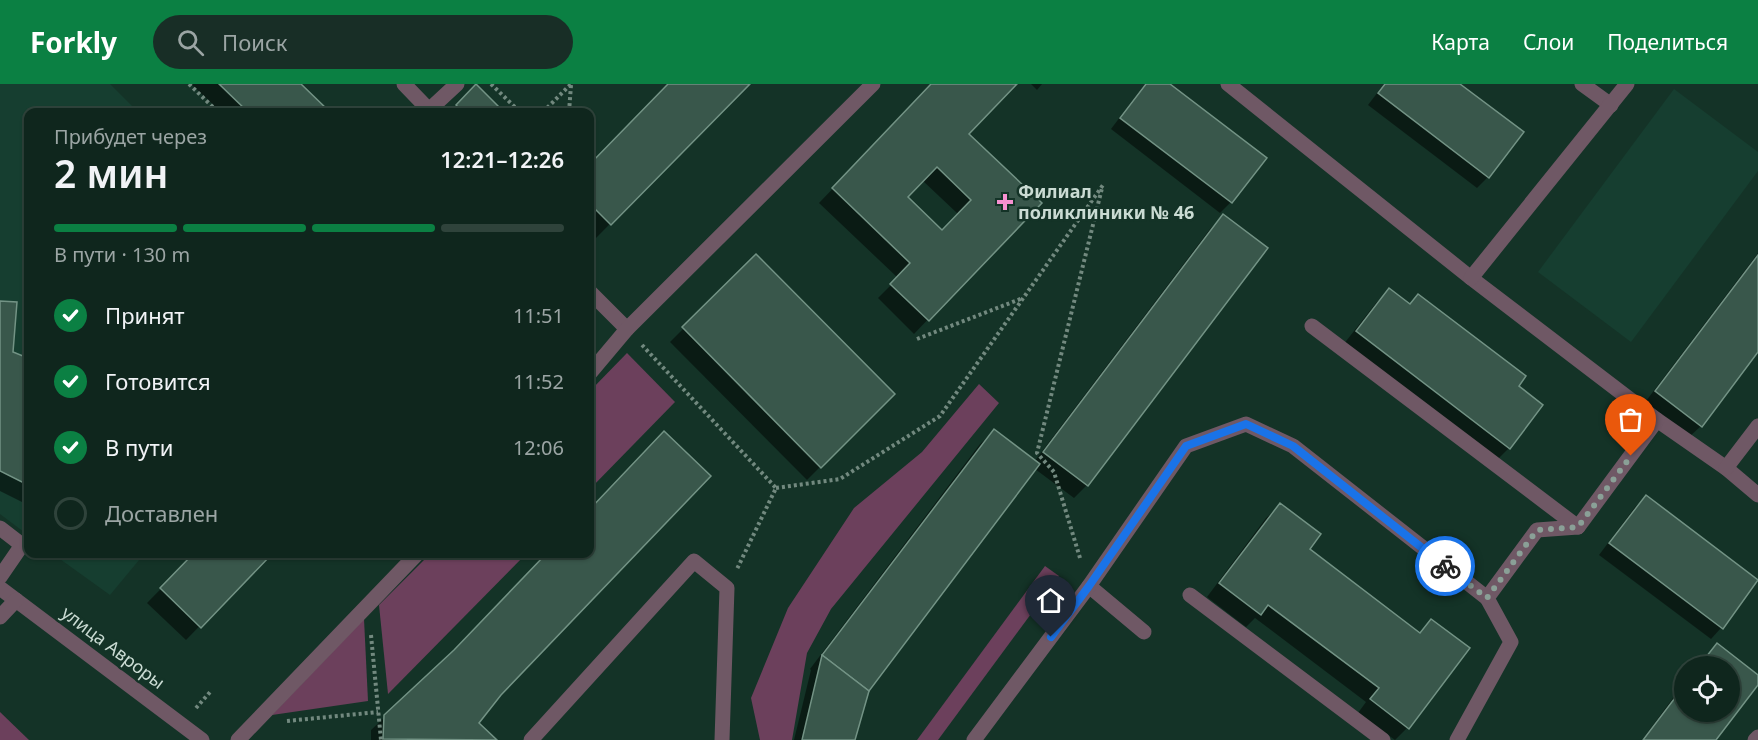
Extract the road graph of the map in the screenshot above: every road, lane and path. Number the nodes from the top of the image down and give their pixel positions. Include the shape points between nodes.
1 (189, 84) edge
2 (404, 84) edge
3 (457, 84) edge
4 (491, 84) edge
5 (571, 84) edge
6 (873, 84) edge
7 (1228, 84) edge
8 (1582, 84) edge
9 (1627, 84) edge
10 (1611, 105) junction
11 (214, 108) edge
12 (427, 108) edge
13 (433, 108) edge
14 (516, 108) edge
15 (547, 108) edge
16 (569, 108) edge
17 (1471, 278) junction
18 (594, 296) edge
19 (1023, 298) junction
20 (1312, 326) dead end
21 (627, 329) junction
22 (917, 339) dead end
23 (594, 368) edge
24 (1657, 420) junction
25 (1758, 426) edge
26 (1726, 468) junction
27 (776, 488) junction
28 (1758, 495) edge
29 (1578, 527) junction
30 (0, 528) edge
31 (413, 558) edge
32 (0, 577) edge
33 (1089, 586) junction
34 (0, 588) edge
35 (727, 588) junction
36 (1190, 595) dead end
37 (1487, 598) junction
38 (16, 600) junction
39 (368, 604) junction
40 (0, 617) edge
41 (1144, 632) dead end
42 (378, 712) junction
43 (254, 724) junction
44 (202, 740) edge
45 (238, 740) edge
46 (381, 740) edge
47 (531, 740) edge
48 (722, 740) edge
49 (974, 740) edge
50 (1383, 740) edge
51 (1457, 740) edge

1 - 11 path
2 - 12 street
3 - 13 street
4 - 14 path
5 - 15 path
5 - 16 path
6 - 21 street
7 - 17 street
8 - 10 street
9 - 10 street
10 - 17 street
17 - 24 street
18 - 21 street
19 - 22 path
19 - 27 path via 939,416 840,479
19 - 33 path via 1103,185 1037,453 1054,472
20 - 29 street
21 - 23 street
21 - 27 path
24 - 26 street
24 - 29 street
25 - 26 street
26 - 28 street
27 - 35 path
29 - 37 street via 1537,530
30 - 32 street via 22,545
31 - 39 street
33 - 37 street via 1186,446 1246,424 1293,446
33 - 41 street
33 - 49 street
34 - 38 street, улица Авроры
35 - 47 street via 694,561
35 - 48 street
36 - 50 street
37 - 51 street via 1511,642
38 - 40 street
38 - 44 street, улица Авроры
39 - 42 path
39 - 43 street
42 - 43 path
42 - 46 path
43 - 45 street

